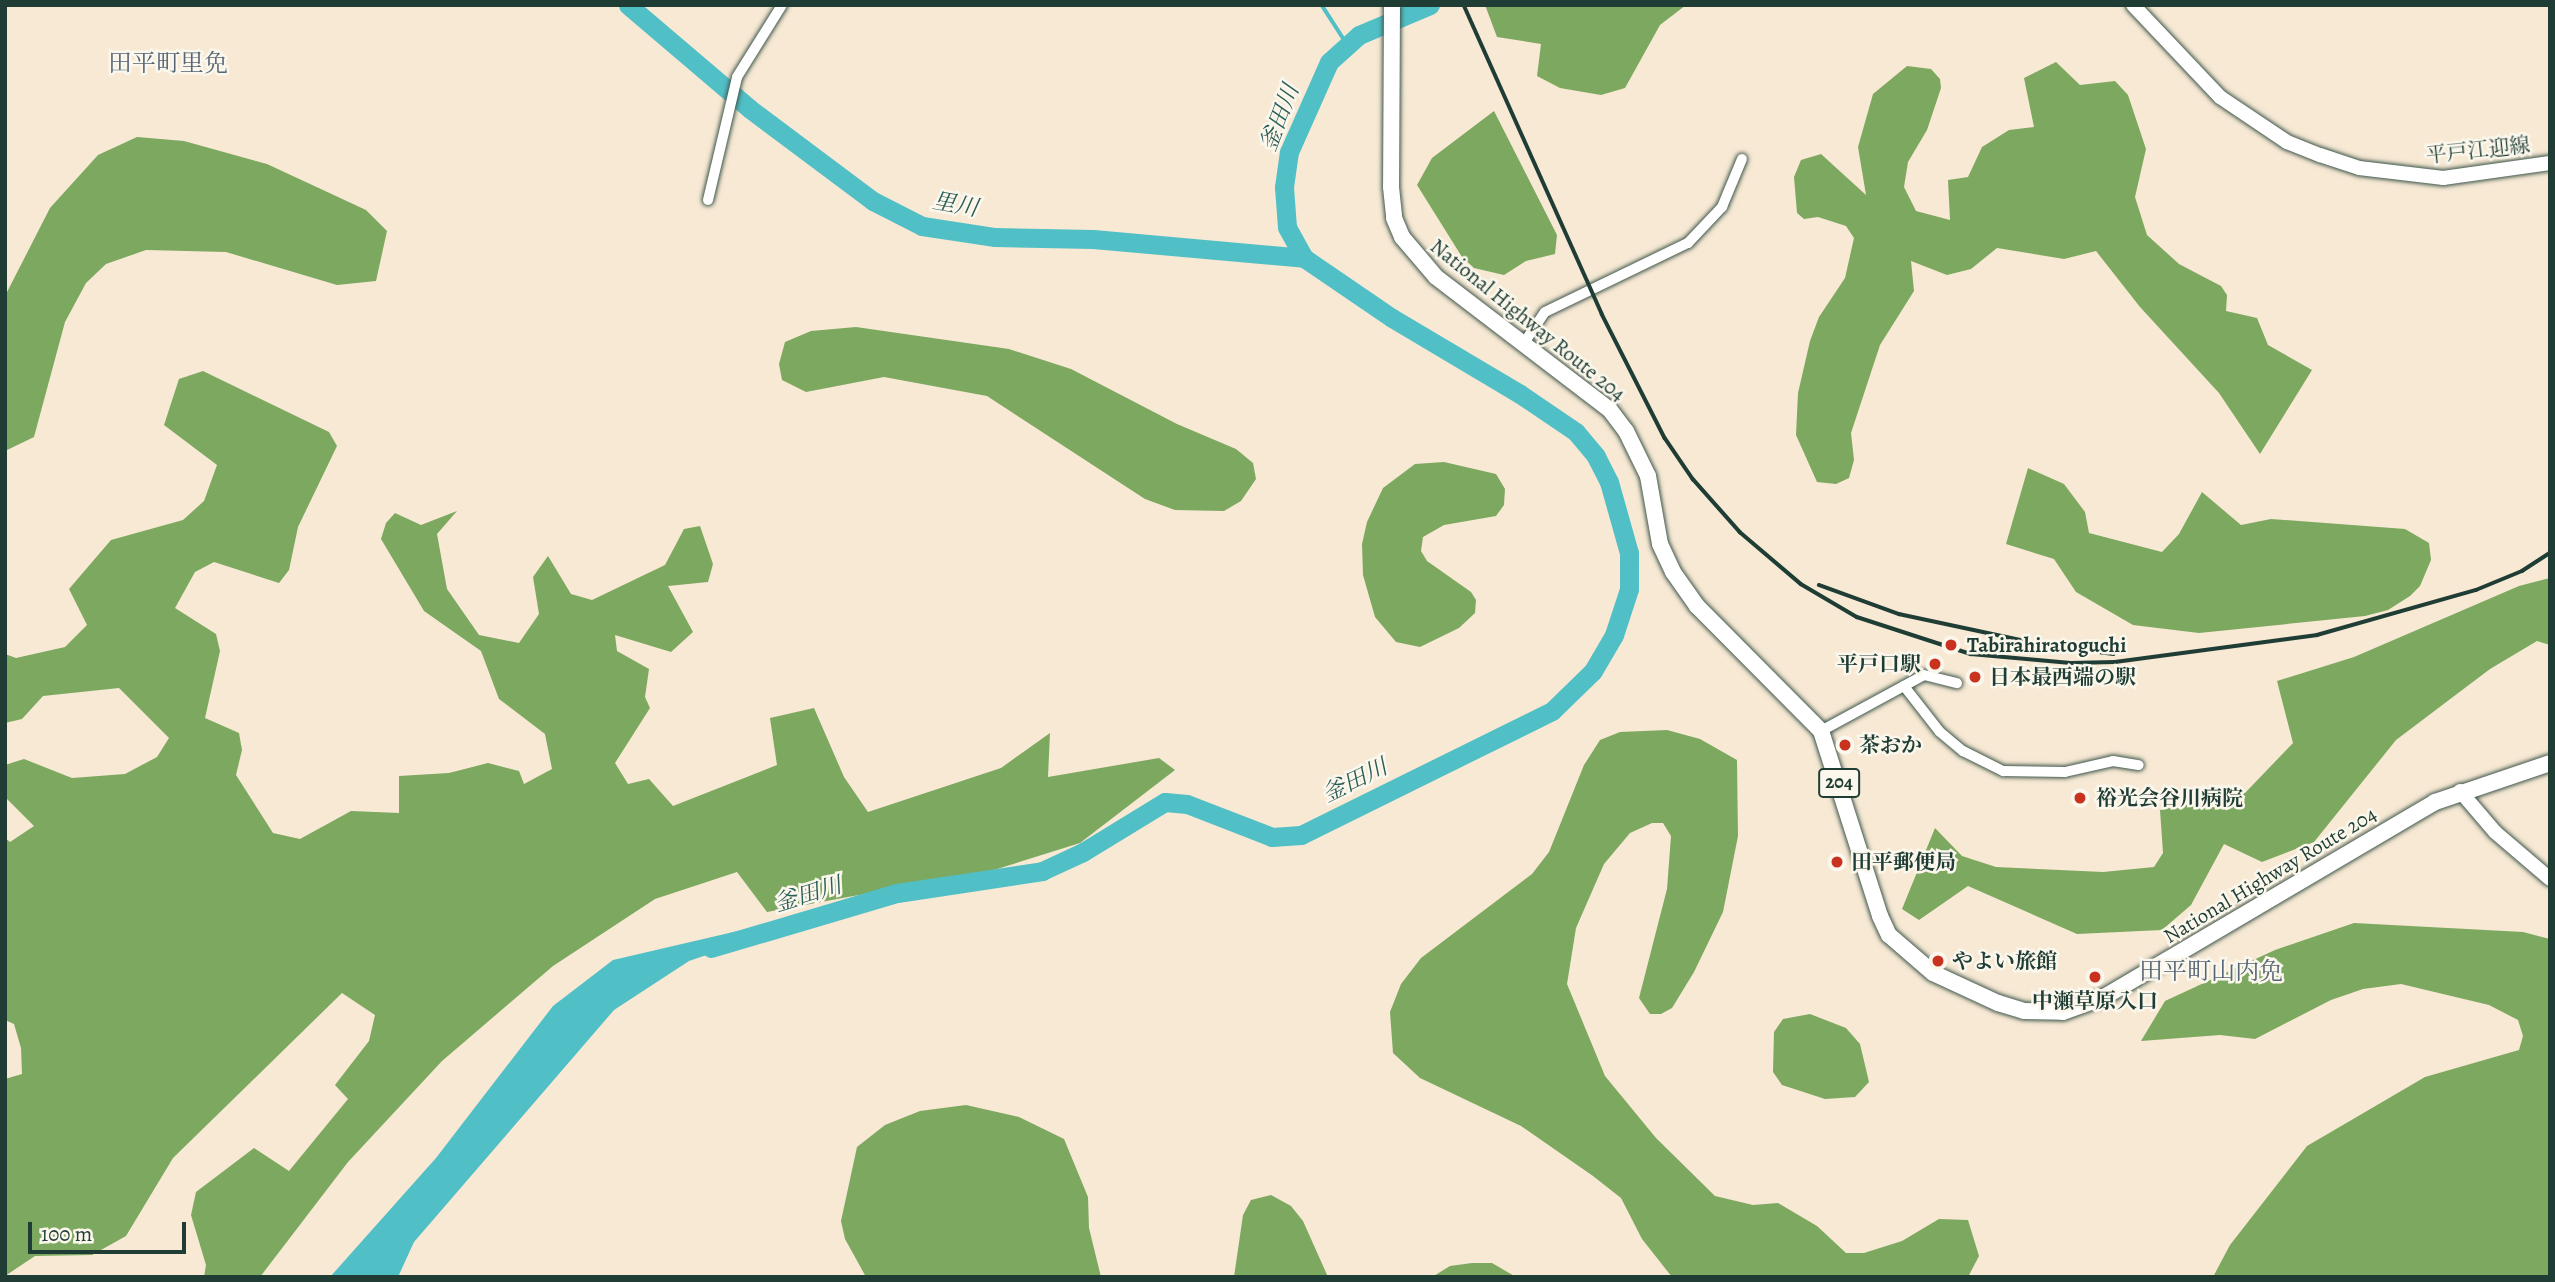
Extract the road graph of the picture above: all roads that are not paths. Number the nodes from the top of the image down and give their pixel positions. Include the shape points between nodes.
1 (782, 5) edge
2 (1392, 5) edge
3 (2133, 5) edge
4 (1742, 159) dead end
5 (2550, 163) edge
6 (708, 200) dead end
7 (1524, 343) junction
8 (1957, 683) dead end
9 (1904, 686) junction
10 (1821, 731) junction
11 (2550, 763) edge
12 (2139, 765) dead end
13 (2460, 791) junction
14 (2550, 879) edge

1 - 6 street via 737,77
2 - 7 highway, National Highway Route 204 / 204 via 1394,218 1402,237 1436,277
3 - 5 main road, 平戸江迎線 via 2220,97 2287,142 2320,155 2370,170 2443,178
4 - 7 street via 1722,207 1688,243 1545,312
7 - 10 highway, National Highway Route 204 / 204 via 1610,410 1648,476 1660,544 1681,585
8 - 9 street via 1924,675
9 - 10 street
9 - 12 street via 1955,744 2003,771 2064,772 2113,761
10 - 13 highway, National Highway Route 204 / 204 via 1870,892 1889,935 1911,957 1954,986 2043,1013 2063,1012 2104,997
11 - 13 highway, National Highway Route 204 / 204
13 - 14 main road via 2495,832

